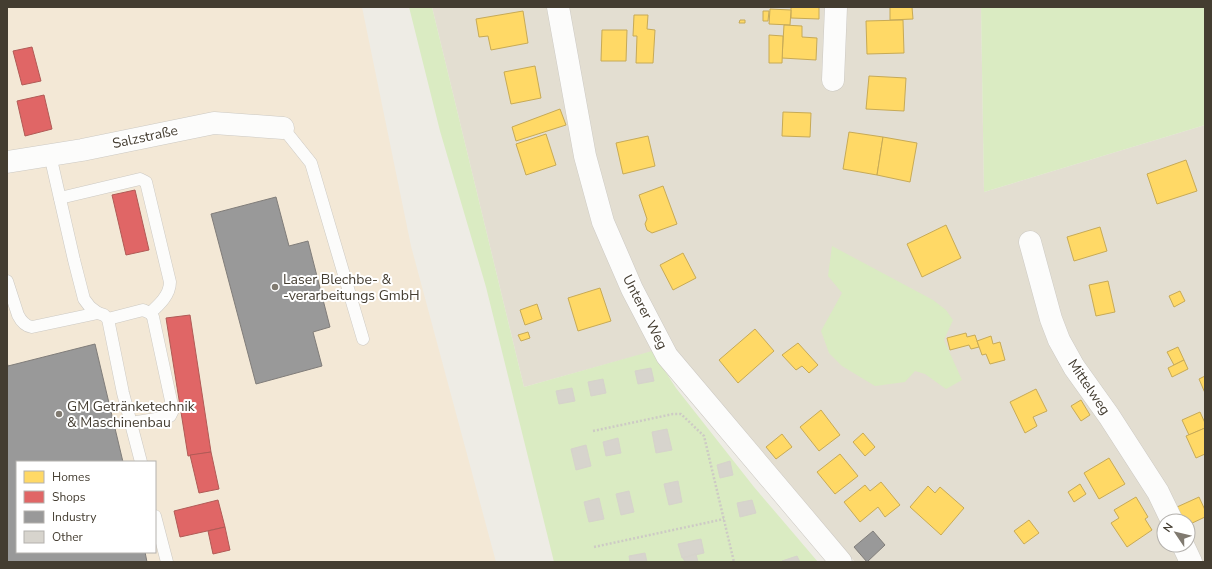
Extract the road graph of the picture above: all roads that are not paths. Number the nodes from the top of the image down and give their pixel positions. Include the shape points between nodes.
1 (558, 7) edge
2 (836, 7) edge
3 (832, 80) dead end
4 (283, 128) joint
5 (50, 155) junction
6 (7, 162) edge
7 (60, 198) junction
8 (1030, 242) dead end
9 (7, 281) edge
10 (150, 313) junction
11 (103, 316) junction
12 (363, 339) dead end
13 (131, 423) junction
14 (141, 461) edge
15 (1168, 513) edge
16 (156, 520) edge
17 (167, 562) edge
18 (841, 562) edge

1 - 18 street, Unterer Weg via 585,156 603,222 632,289 667,356
2 - 3 street
4 - 5 street, Salzstraße via 214,123
4 - 12 lane via 311,163
5 - 6 street, Salzstraße
5 - 7 lane
7 - 10 lane via 140,179 146,182 170,282 169,291
7 - 11 lane via 84,299
8 - 15 street, Mittelweg via 1059,340 1074,367 1158,492
9 - 11 lane via 20,320 28,326
10 - 11 lane via 138,310
10 - 13 lane via 173,410 166,418
11 - 13 lane
13 - 14 lane
16 - 17 lane

